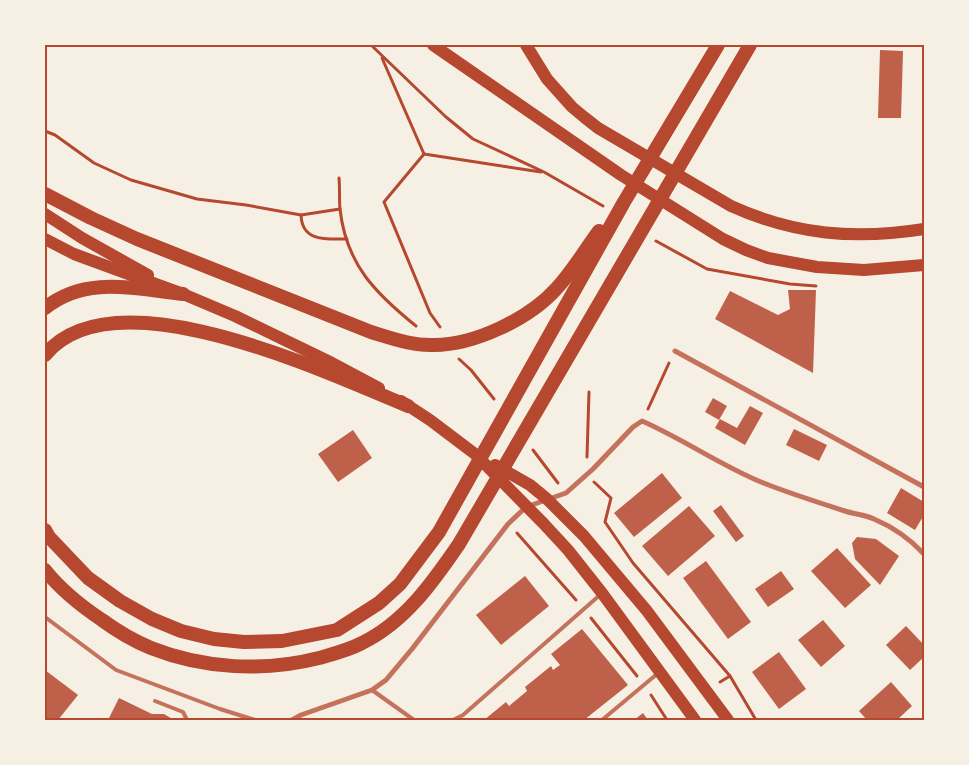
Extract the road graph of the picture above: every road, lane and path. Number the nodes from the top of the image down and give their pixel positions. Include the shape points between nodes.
1 (371, 45) edge
2 (433, 45) edge
3 (526, 45) edge
4 (718, 45) edge
5 (750, 45) edge
6 (45, 132) edge
7 (424, 154) junction
8 (544, 172) dead end
9 (45, 194) edge
10 (624, 202) junction
11 (340, 209) dead end
12 (45, 214) edge
13 (301, 215) junction
14 (924, 229) edge
15 (45, 239) edge
16 (347, 239) dead end
17 (924, 265) edge
18 (183, 294) junction
19 (45, 308) edge
20 (430, 313) dead end
21 (675, 351) joint
22 (45, 355) edge
23 (589, 392) dead end
24 (408, 406) junction
25 (642, 421) junction
26 (475, 454) junction
27 (587, 475) junction
28 (924, 487) edge
29 (547, 499) junction
30 (526, 507) junction
31 (45, 530) edge
32 (924, 554) edge
33 (45, 570) edge
34 (602, 593) junction
35 (45, 617) edge
36 (660, 671) junction
37 (372, 690) junction
38 (155, 701) dead end
39 (187, 720) edge
40 (255, 720) edge
41 (292, 720) edge
42 (414, 720) edge
43 (453, 720) edge
44 (602, 720) edge
45 (695, 720) edge
46 (728, 720) edge
47 (756, 720) edge

1 - 7 path via 381,55
2 - 17 main road via 621,175 723,240 768,258 817,267 864,270
3 - 14 main road via 558,92 598,128 743,212 811,232 874,235
4 - 10 highway
5 - 33 highway via 459,544 439,574 395,622 362,644 297,664 244,667 180,658 121,633 88,611 55,583
6 - 13 path via 55,135 94,163 131,180 197,200
7 - 8 path
7 - 20 path via 384,202
9 - 10 highway via 137,239 370,332 403,342 434,346 462,342 530,312 556,289
10 - 31 highway via 439,532 400,584 379,603 337,630 282,640 244,642 182,631 152,620 88,578
11 - 13 path
12 - 18 main road
13 - 16 path via 304,229 311,235
15 - 18 main road via 74,254
18 - 19 highway via 131,287 84,288
18 - 24 main road via 332,363
21 - 25 path
21 - 28 street
22 - 24 highway via 71,334 94,327 138,322 178,326 269,351
23 - 27 path
24 - 26 main road
25 - 27 street
25 - 32 street via 762,483 873,519 898,532
26 - 29 main road via 530,485
26 - 30 main road
27 - 29 street via 566,493
27 - 47 path via 610,498 605,522 633,563 730,676
29 - 30 street
29 - 46 main road via 584,536 641,603
30 - 34 main road via 568,550
30 - 37 street via 508,524 400,664
34 - 36 main road
34 - 43 lane via 463,715
35 - 40 lane via 116,670
36 - 44 lane
36 - 45 main road
37 - 41 street
37 - 42 lane
38 - 39 lane via 183,712

